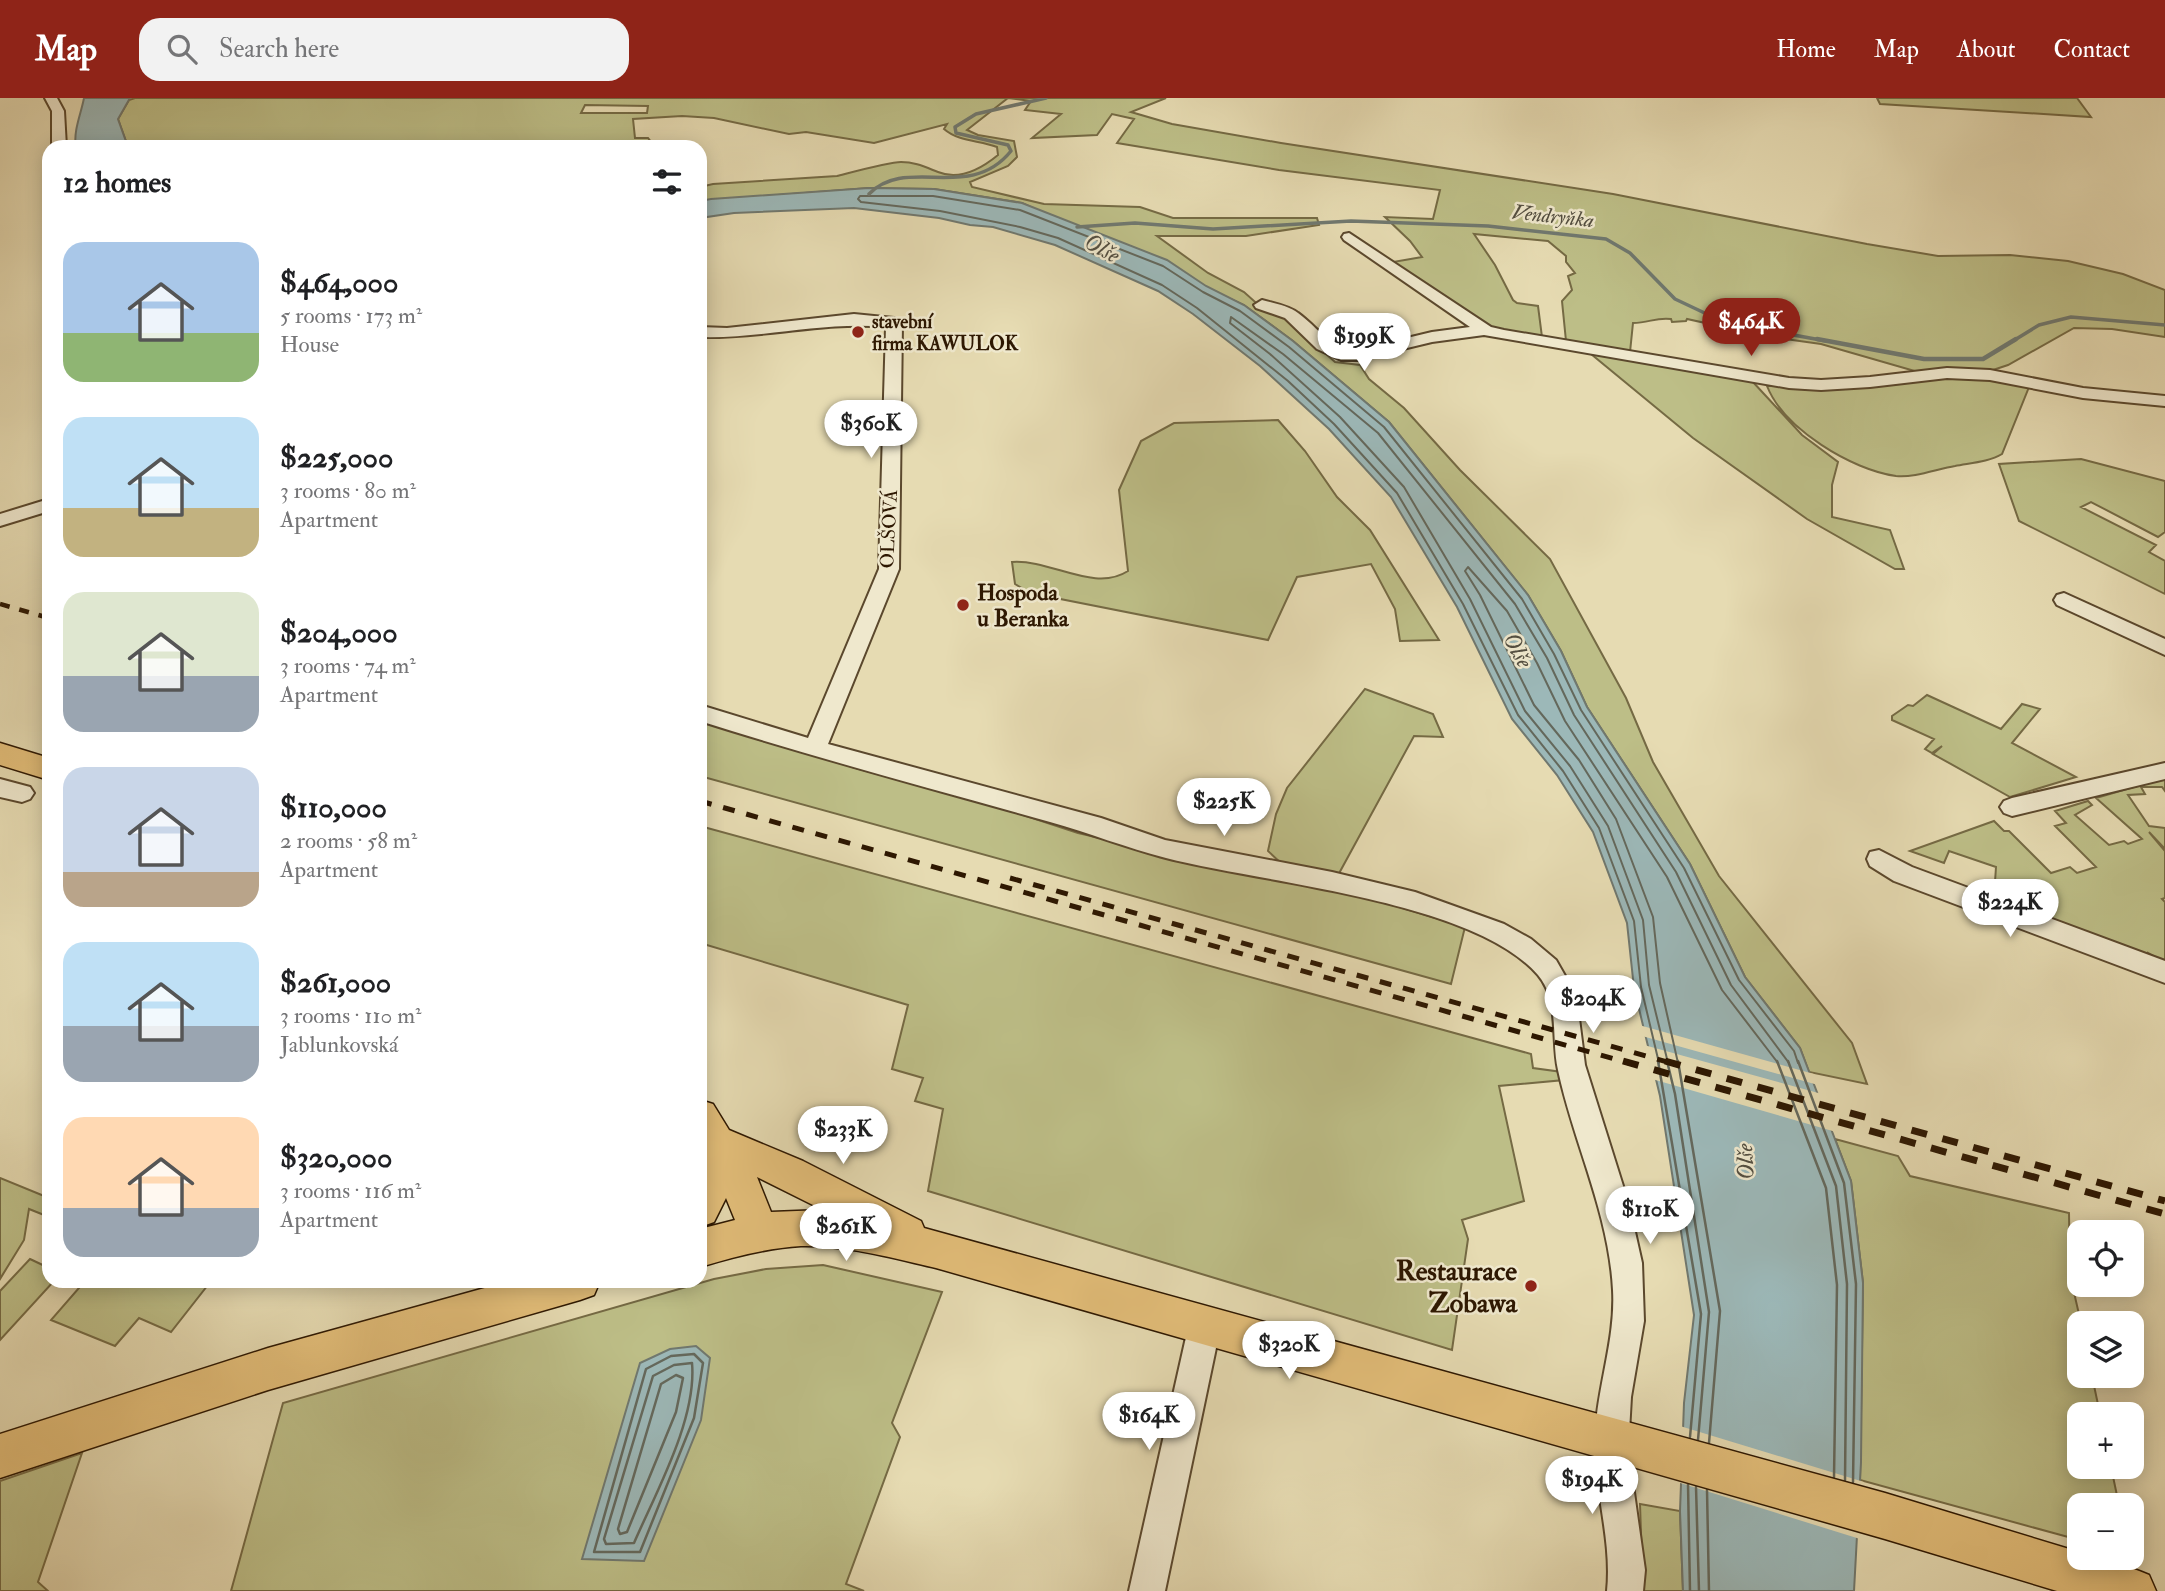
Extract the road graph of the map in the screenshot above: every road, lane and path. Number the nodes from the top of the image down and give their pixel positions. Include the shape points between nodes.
1 (51, 98) edge
2 (59, 140) edge
3 (1349, 237) dead end
4 (1262, 305) dead end
5 (1485, 330) junction
6 (707, 332) edge
7 (2165, 401) edge
8 (42, 507) edge
9 (0, 520) edge
10 (2064, 600) dead end
11 (2165, 648) edge
12 (707, 715) edge
13 (815, 748) junction
14 (0, 754) edge
15 (42, 767) edge
16 (2165, 771) edge
17 (2012, 807) dead end
18 (1879, 859) dead end
19 (2165, 972) edge
20 (710, 1130) edge
21 (707, 1197) edge
22 (759, 1232) junction
23 (707, 1246) edge
24 (936, 1249) junction
25 (555, 1288) edge
26 (1205, 1324) junction
27 (1612, 1441) junction
28 (0, 1456) edge
29 (1147, 1591) edge
30 (1625, 1591) edge
31 (2133, 1591) edge

1 - 2 street via 58,111
3 - 5 street
4 - 5 street via 1291,315 1341,355
5 - 7 street via 1789,383 1858,383 1947,373 1990,375 2083,393
6 - 13 street, OLŠOVÁ via 853,319 894,323 889,569
8 - 9 street
10 - 11 street
12 - 13 street
13 - 27 street via 1104,828 1160,848 1433,907 1495,931 1528,951 1556,979 1568,1009 1571,1064 1626,1256 1630,1296
14 - 15 main road
16 - 17 street
18 - 19 street via 1903,874
20 - 21 main road
20 - 22 main road via 737,1173
20 - 24 main road
22 - 23 main road
22 - 24 main road via 817,1228
24 - 26 main road
25 - 28 main road via 268,1369
26 - 27 main road
26 - 29 street
27 - 30 street via 1627,1570
27 - 31 main road

